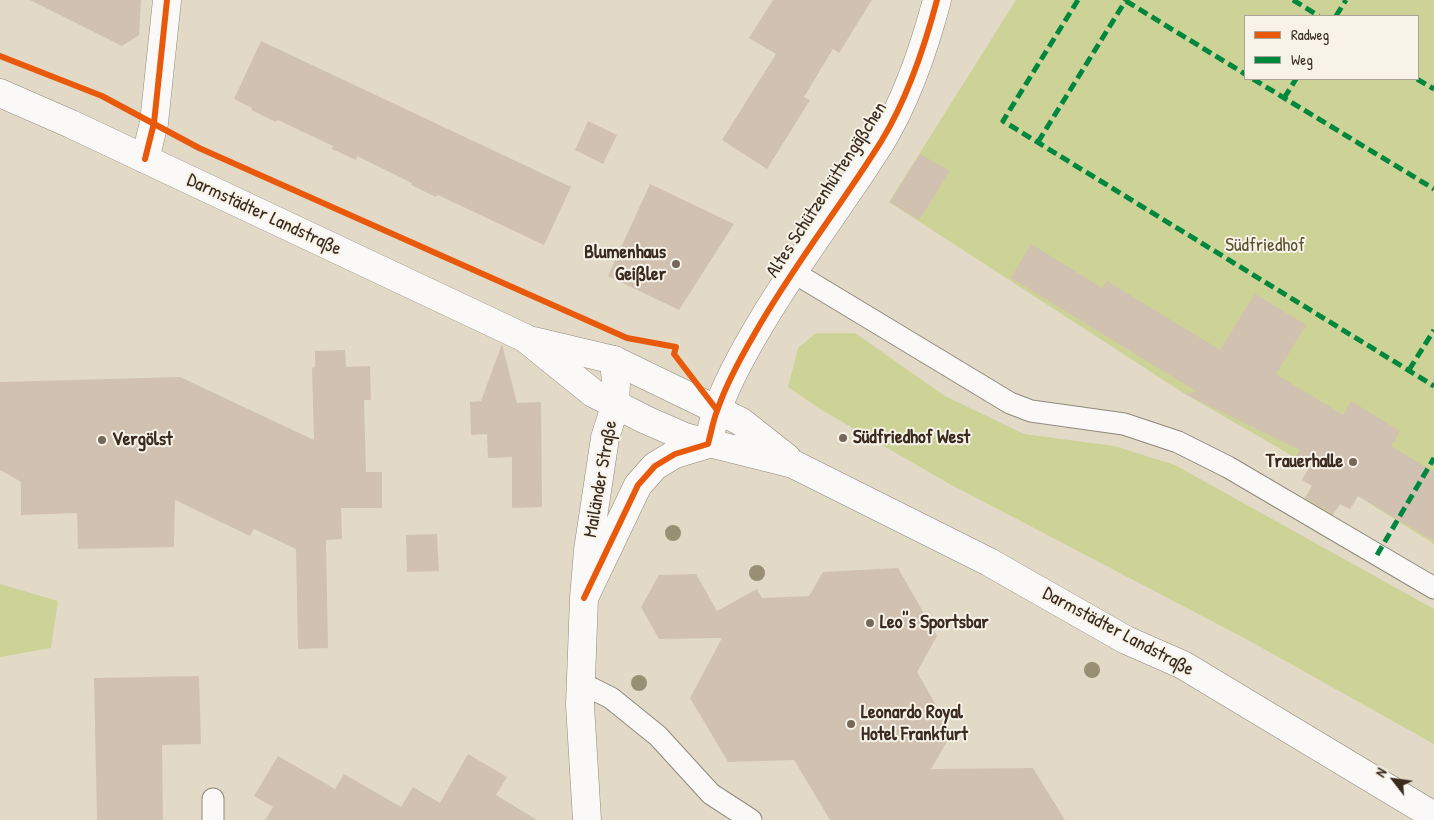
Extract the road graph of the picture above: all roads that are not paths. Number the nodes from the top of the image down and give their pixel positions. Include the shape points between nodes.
1 (167, 0) edge
2 (937, 0) edge
3 (0, 93) edge
4 (145, 159) junction
5 (793, 272) junction
6 (528, 339) junction
7 (614, 360) junction
8 (615, 406) junction
9 (717, 410) junction
10 (708, 444) junction
11 (793, 464) junction
12 (1434, 588) edge
13 (584, 598) junction
14 (581, 683) junction
15 (213, 799) dead end
16 (1434, 816) edge
17 (213, 820) edge
18 (587, 820) edge
19 (751, 820) edge

1 - 4 main road via 154,123
2 - 5 main road, Altes Schützenhüttengäßchen via 928,36 907,91 886,131
3 - 4 main road, Darmstädter Landstraße
4 - 6 main road, Darmstädter Landstraße
5 - 9 main road, Altes Schützenhüttengäßchen via 739,362
5 - 12 lane via 1010,403 1031,411 1124,424 1178,442 1228,467
6 - 7 main road, Darmstädter Landstraße
6 - 8 main road, Darmstädter Landstraße via 593,394
7 - 8 main road, Mailänder Straße
7 - 9 main road, Darmstädter Landstraße
8 - 10 main road, Darmstädter Landstraße
8 - 13 main road, Mailänder Straße via 604,447
9 - 10 main road, Altes Schützenhüttengäßchen
9 - 11 main road, Darmstädter Landstraße via 740,421
10 - 11 main road, Darmstädter Landstraße
10 - 13 main road, Mailänder Straße via 675,454 655,466 638,485
11 - 16 main road, Darmstädter Landstraße via 989,562 1126,640 1183,664
13 - 14 main road, Mailänder Straße
14 - 18 main road, Mailänder Straße
14 - 19 lane via 611,698 658,736 711,794
15 - 17 lane

